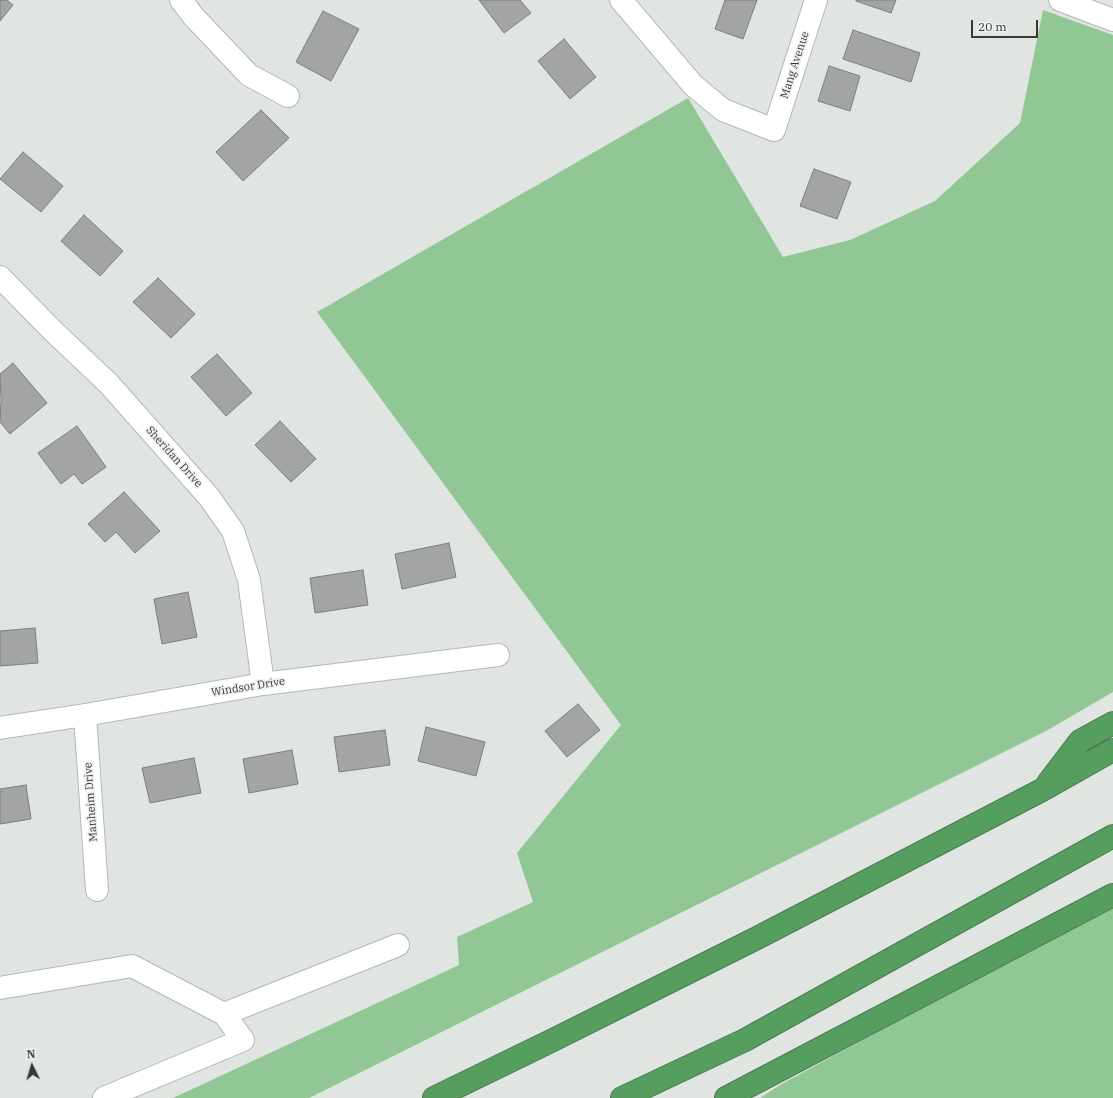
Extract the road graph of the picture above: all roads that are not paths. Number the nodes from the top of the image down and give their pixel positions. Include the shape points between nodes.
1 (181, 0) edge
2 (621, 0) edge
3 (816, 0) edge
4 (1060, 0) edge
5 (1113, 20) edge
6 (288, 96) dead end
7 (0, 277) edge
8 (498, 656) dead end
9 (263, 684) junction
10 (85, 715) junction
11 (1113, 723) edge
12 (0, 728) edge
13 (1113, 750) edge
14 (1042, 790) junction
15 (1113, 836) edge
16 (97, 890) dead end
17 (1113, 895) edge
18 (398, 945) dead end
19 (0, 988) edge
20 (224, 1014) junction
21 (104, 1098) edge
22 (434, 1098) edge
23 (622, 1098) edge
24 (726, 1098) edge

1 - 6 street via 249,75
2 - 3 street, Mang Avenue via 693,85 723,110 774,130
4 - 5 street
7 - 9 street, Sheridan Drive via 109,384 209,497 233,531 249,580
8 - 9 street, Windsor Drive
9 - 10 street, Windsor Drive
10 - 12 street, Windsor Drive
10 - 16 street, Manheim Drive
11 - 14 highway via 1080,741
13 - 14 highway
14 - 22 highway via 757,938
15 - 23 highway via 746,1040
17 - 24 highway
18 - 20 street
19 - 20 street via 132,966
20 - 21 street via 243,1040

